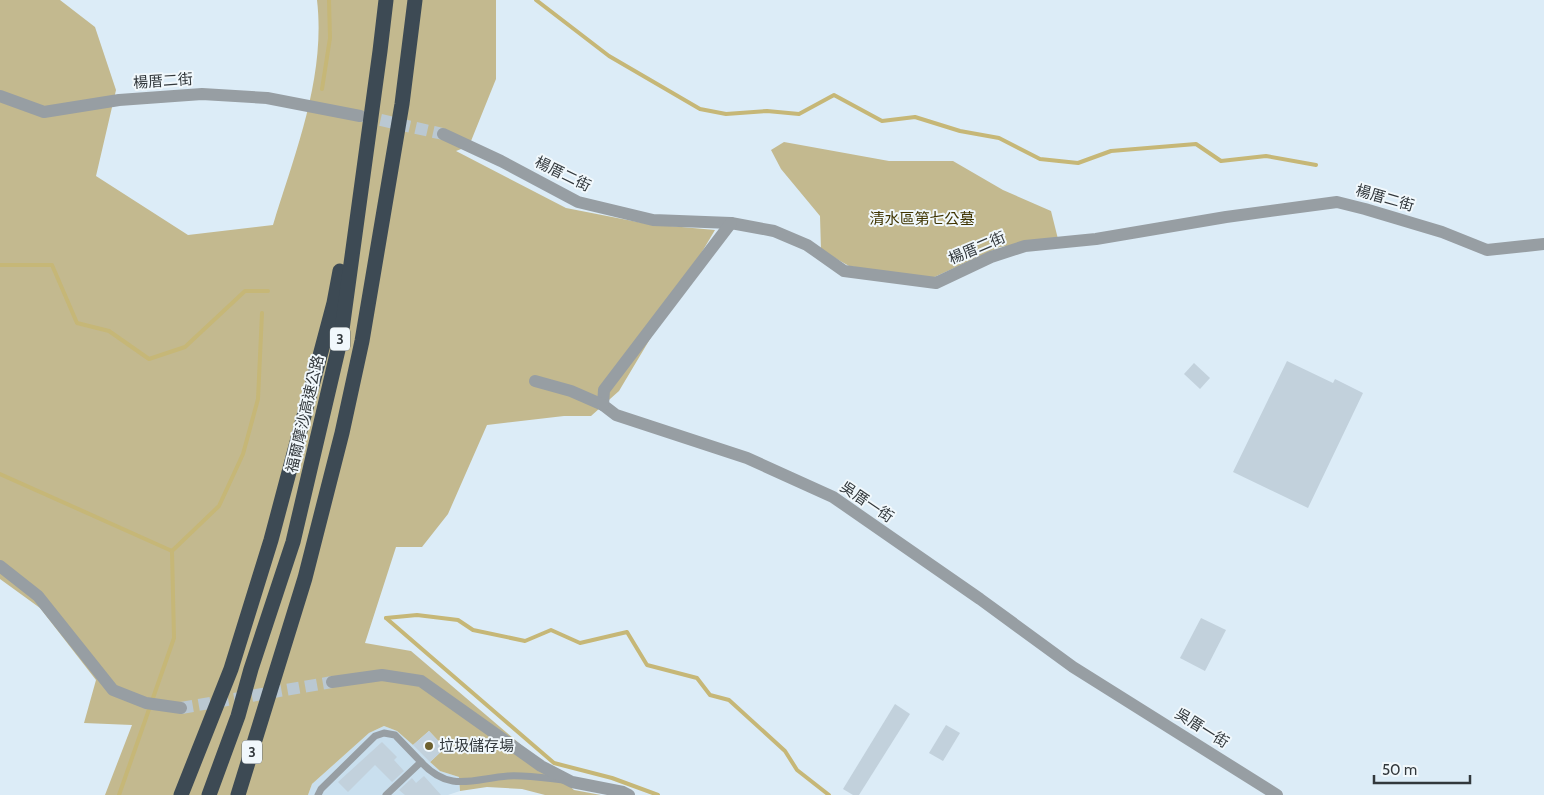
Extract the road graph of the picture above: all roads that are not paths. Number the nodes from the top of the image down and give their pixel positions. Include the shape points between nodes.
1 (386, 0) edge
2 (414, 0) edge
3 (380, 51) junction
4 (0, 96) edge
5 (360, 116) tunnel mouth
6 (443, 134) tunnel mouth
7 (730, 223) junction
8 (1544, 244) edge
9 (535, 381) dead end
10 (602, 405) junction
11 (0, 566) edge
12 (332, 682) tunnel mouth
13 (181, 708) tunnel mouth
14 (420, 762) junction
15 (572, 782) junction
16 (181, 795) edge
17 (210, 795) edge
18 (238, 795) edge
19 (318, 795) edge
20 (386, 795) edge
21 (629, 795) edge
22 (1277, 795) edge

1 - 3 highway, 福爾摩沙高速公路 / 3
2 - 18 highway, 3 via 402,104 362,341 342,433 305,578
3 - 16 highway via 334,303 271,540 228,678
3 - 17 highway, 福爾摩沙高速公路 / 3 via 338,346 293,542
4 - 5 street, 楊厝二街 via 44,112 119,100 202,94 267,98
6 - 7 street, 楊厝二街 via 578,202 654,220
7 - 8 street, 楊厝二街 via 774,231 807,245 844,271 936,283 991,257 1025,246 1096,240 1337,202 1442,232 1487,250
7 - 10 street via 604,390
9 - 10 street, 吳厝一街 via 571,391
10 - 22 street, 吳厝一街 via 616,415 747,458 833,497 1073,667
11 - 13 street via 38,596 113,690 146,703
12 - 15 street via 382,675 421,681 541,766
14 - 15 lane via 431,773 452,782 508,776
14 - 19 lane via 395,735 384,732 375,736
14 - 20 lane
15 - 21 street

